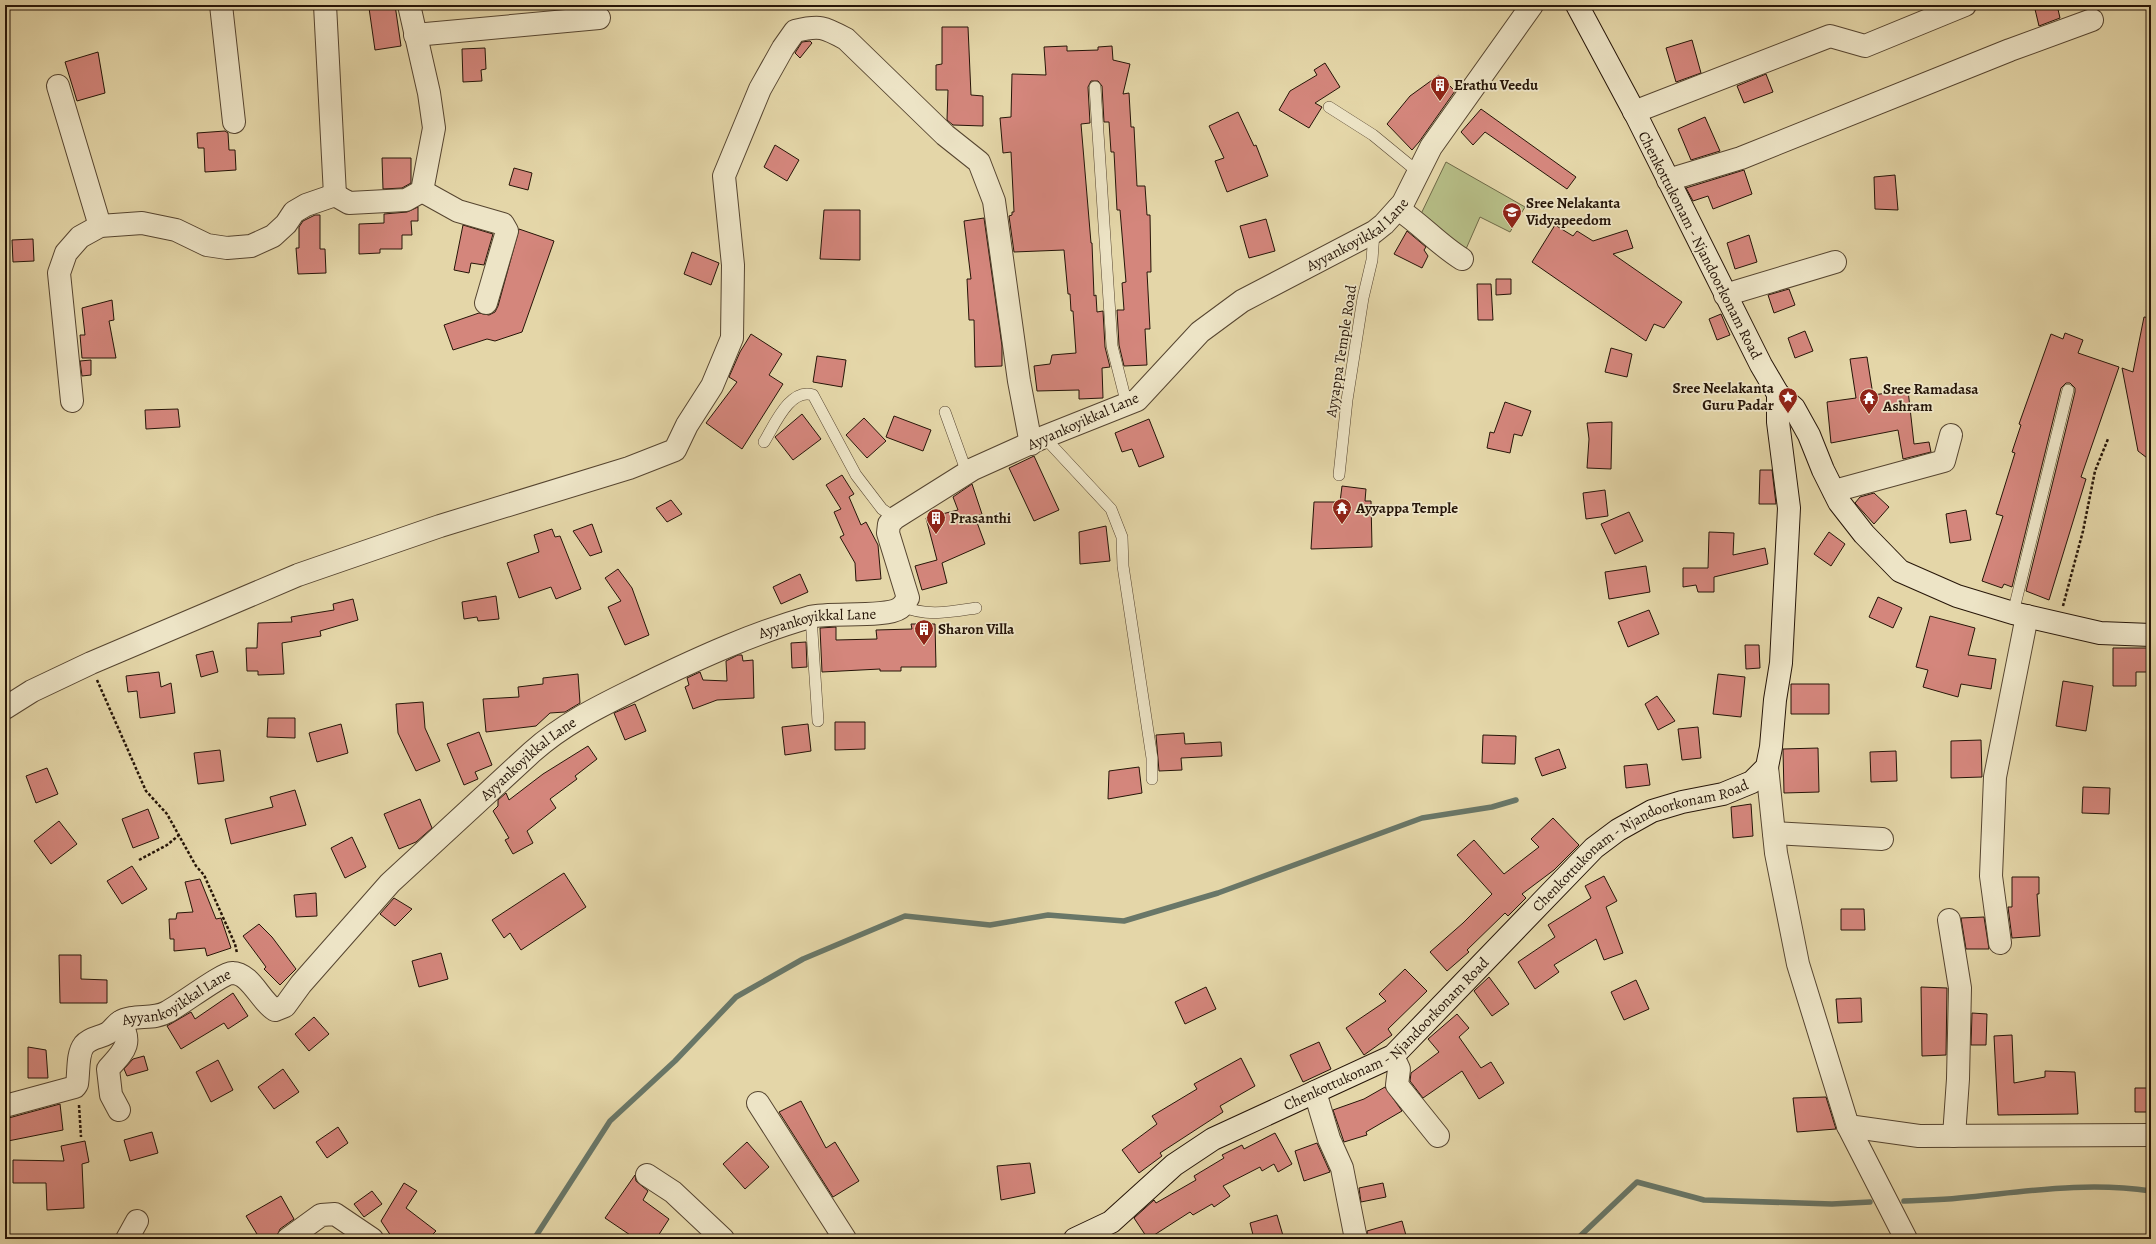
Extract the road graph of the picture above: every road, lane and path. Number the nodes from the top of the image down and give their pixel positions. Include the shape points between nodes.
1 (220, 5) edge
2 (325, 5) edge
3 (409, 5) edge
4 (1532, 5) edge
5 (1577, 5) edge
6 (1966, 5) edge
7 (599, 18) dead end
8 (2092, 20) dead end
9 (415, 35) junction
10 (58, 86) dead end
11 (1096, 87) dead end
12 (1329, 107) dead end
13 (1634, 112) junction
14 (234, 122) dead end
15 (1418, 172) junction
16 (1668, 180) junction
17 (422, 191) junction
18 (335, 195) junction
19 (1398, 209) junction
20 (100, 226) junction
21 (1374, 232) junction
22 (1462, 259) dead end
23 (1835, 262) dead end
24 (1725, 295) junction
25 (486, 303) dead end
26 (2068, 390) dead end
27 (1778, 394) junction
28 (72, 401) dead end
29 (1127, 405) junction
30 (945, 412) dead end
31 (1951, 435) dead end
32 (2108, 440) dead end
33 (1038, 441) junction
34 (764, 442) dead end
35 (967, 473) junction
36 (1338, 475) dead end
37 (1834, 491) junction
38 (895, 518) junction
39 (902, 606) junction
40 (976, 608) dead end
41 (2020, 615) junction
42 (811, 617) junction
43 (2059, 624) junction
44 (2151, 635) edge
45 (90, 663) junction
46 (5, 708) edge
47 (818, 721) dead end
48 (1767, 767) junction
49 (1152, 779) dead end
50 (1774, 833) junction
51 (178, 836) junction
52 (1882, 839) dead end
53 (139, 860) dead end
54 (1949, 920) dead end
55 (2000, 943) dead end
56 (235, 973) junction
57 (120, 1022) junction
58 (1393, 1056) junction
59 (75, 1087) junction
60 (1315, 1092) junction
61 (758, 1103) dead end
62 (5, 1106) edge
63 (119, 1110) dead end
64 (1848, 1126) junction
65 (2151, 1135) edge
66 (1438, 1136) dead end
67 (1954, 1136) junction
68 (81, 1137) dead end
69 (647, 1175) dead end
70 (288, 1239) edge
71 (372, 1239) edge
72 (723, 1239) edge
73 (845, 1239) edge
74 (1075, 1239) edge
75 (1356, 1239) edge
76 (1906, 1239) edge

1 - 14 street
2 - 18 street
3 - 9 street
4 - 15 street, Ayyankoyikkal Lane via 1431,147
5 - 13 street, Chenkottukonam - Njandoorkonam Road
6 - 13 street via 1865,46 1830,36
7 - 9 street
8 - 16 street via 2010,50 1741,158
9 - 17 street via 429,93 434,128
10 - 20 street
11 - 29 lane via 1112,346
12 - 15 lane via 1373,135
13 - 16 street, Chenkottukonam - Njandoorkonam Road
15 - 19 street, Ayyankoyikkal Lane
16 - 24 street, Chenkottukonam - Njandoorkonam Road
17 - 18 street via 406,200 349,203
17 - 25 street via 458,211 503,224 507,231
18 - 20 street via 294,212 273,236 251,246 207,246 176,230 142,223
19 - 21 street, Ayyankoyikkal Lane
19 - 22 street
20 - 28 street via 80,237 66,253 59,273
21 - 29 street, Ayyankoyikkal Lane via 1242,301 1200,332 1147,392
21 - 36 lane, Ayyappa Temple Road via 1372,260 1363,298
23 - 24 street
24 - 27 street, Chenkottukonam - Njandoorkonam Road
26 - 41 lane
27 - 37 street via 1794,408
27 - 48 street, Chenkottukonam - Njandoorkonam Road via 1778,422 1789,508 1781,663 1775,700 1772,748
29 - 33 street, Ayyankoyikkal Lane
30 - 35 lane
31 - 37 street via 1944,461
32 - 43 path via 2095,471
33 - 35 street, Ayyankoyikkal Lane
33 - 45 street via 1019,381 994,201 979,162 945,135 846,39 814,26 795,31 783,48 760,89 724,176 733,265 732,338 712,386 675,450 629,468 440,526 298,575
33 - 49 lane via 1111,509 1122,537 1150,742
34 - 38 lane via 792,400 803,394 813,395 856,475 882,510
35 - 38 street, Ayyankoyikkal Lane
37 - 41 street via 1839,502 1864,534 1900,571 1957,596
38 - 39 street via 889,524 888,533 908,598
39 - 40 lane via 927,614
39 - 42 street, Ayyankoyikkal Lane via 886,612
41 - 43 street
41 - 55 street via 1996,777 1991,876
42 - 47 lane
42 - 56 street, Ayyankoyikkal Lane via 746,639 675,670 583,714 551,735 390,883 285,1006 274,1010 266,1005 247,980
43 - 44 street via 2100,633
45 - 46 street via 32,691
45 - 51 path via 146,791 167,814
48 - 50 street
48 - 58 street, Chenkottukonam - Njandoorkonam Road via 1752,782 1723,794 1652,811 1618,830 1594,848
50 - 52 street
50 - 64 street via 1798,964
51 - 53 path
51 - 56 path via 204,875 235,944
54 - 67 street via 1960,988
56 - 57 street, Ayyankoyikkal Lane via 223,975 165,1013
57 - 59 street, Ayyankoyikkal Lane via 108,1033 90,1039 83,1046
57 - 63 street via 127,1033 127,1044 108,1069 111,1095
58 - 60 street, Chenkottukonam - Njandoorkonam Road
58 - 66 street via 1399,1069 1397,1085
59 - 62 street
59 - 68 path
60 - 74 street, Chenkottukonam - Njandoorkonam Road via 1213,1139 1174,1164 1111,1222
60 - 75 street via 1329,1139 1342,1168
61 - 73 street
64 - 67 street via 1919,1136
64 - 76 street
65 - 67 street
69 - 72 street via 673,1192
70 - 71 street via 321,1215 335,1214

